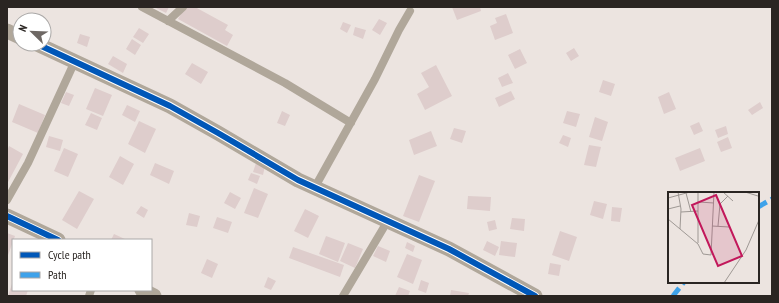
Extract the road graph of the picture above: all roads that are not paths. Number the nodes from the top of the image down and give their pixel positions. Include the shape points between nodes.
1 (142, 7) edge
2 (183, 7) edge
3 (410, 11) dead end
4 (168, 21) junction
5 (52, 51) edge
6 (75, 61) junction
7 (351, 123) junction
8 (315, 187) junction
9 (7, 200) edge
10 (7, 216) edge
11 (387, 222) junction
12 (56, 239) edge
13 (144, 291) edge
14 (154, 296) edge
15 (343, 296) edge
16 (535, 296) edge

1 - 4 lane
2 - 4 lane
3 - 7 lane
4 - 7 lane via 285,82
5 - 6 street
6 - 8 street via 170,106 298,180
6 - 9 lane via 28,163
7 - 8 lane
8 - 11 street
10 - 12 street
11 - 15 lane
11 - 16 street via 449,249
13 - 14 street

